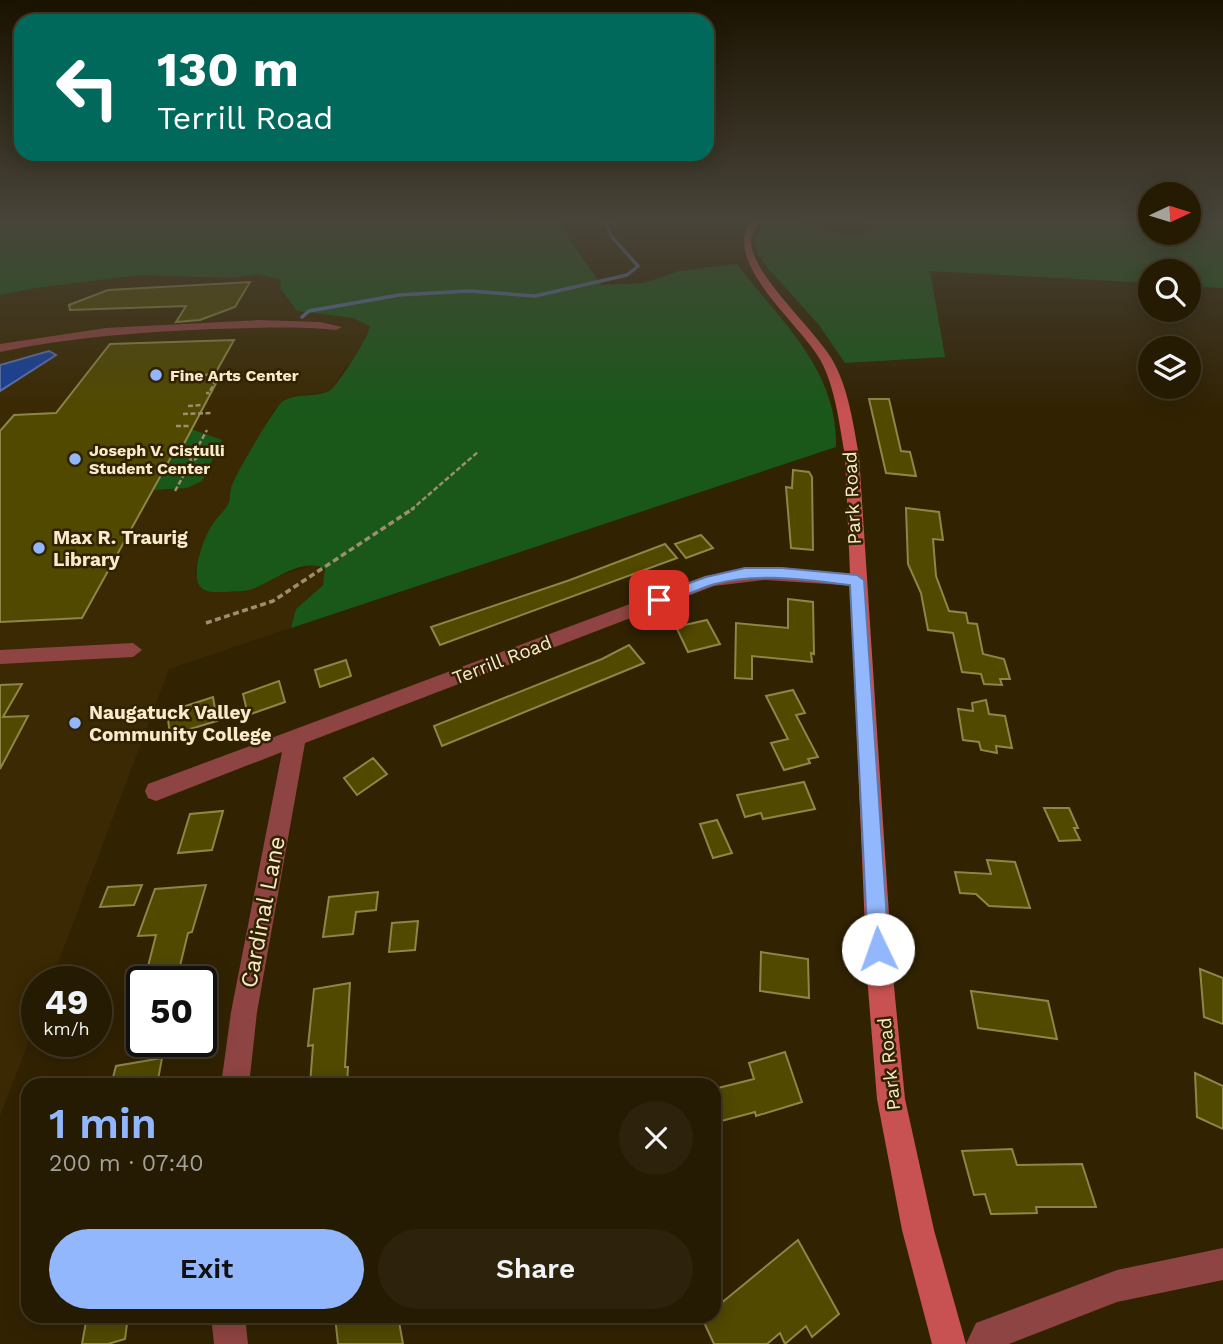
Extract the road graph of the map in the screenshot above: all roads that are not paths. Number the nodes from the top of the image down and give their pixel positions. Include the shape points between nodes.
1 (771, 285) edge
2 (335, 327) dead end
3 (0, 348) edge
4 (857, 580) junction
5 (133, 650) dead end
6 (0, 657) edge
7 (295, 740) junction
8 (156, 791) dead end
9 (236, 1078) edge
10 (1223, 1264) edge
11 (229, 1323) edge
12 (231, 1344) edge
13 (949, 1344) edge
14 (983, 1344) edge

1 - 4 main road, Park Road via 814,340 835,379 852,455
2 - 3 street via 288,323 122,329
4 - 7 street, Terrill Road via 782,573 745,573 711,580
4 - 13 main road, Park Road via 891,1099 918,1230
5 - 6 street
7 - 8 street, Terrill Road
7 - 9 street, Cardinal Lane
10 - 14 street via 1116,1286 988,1335
11 - 12 street

